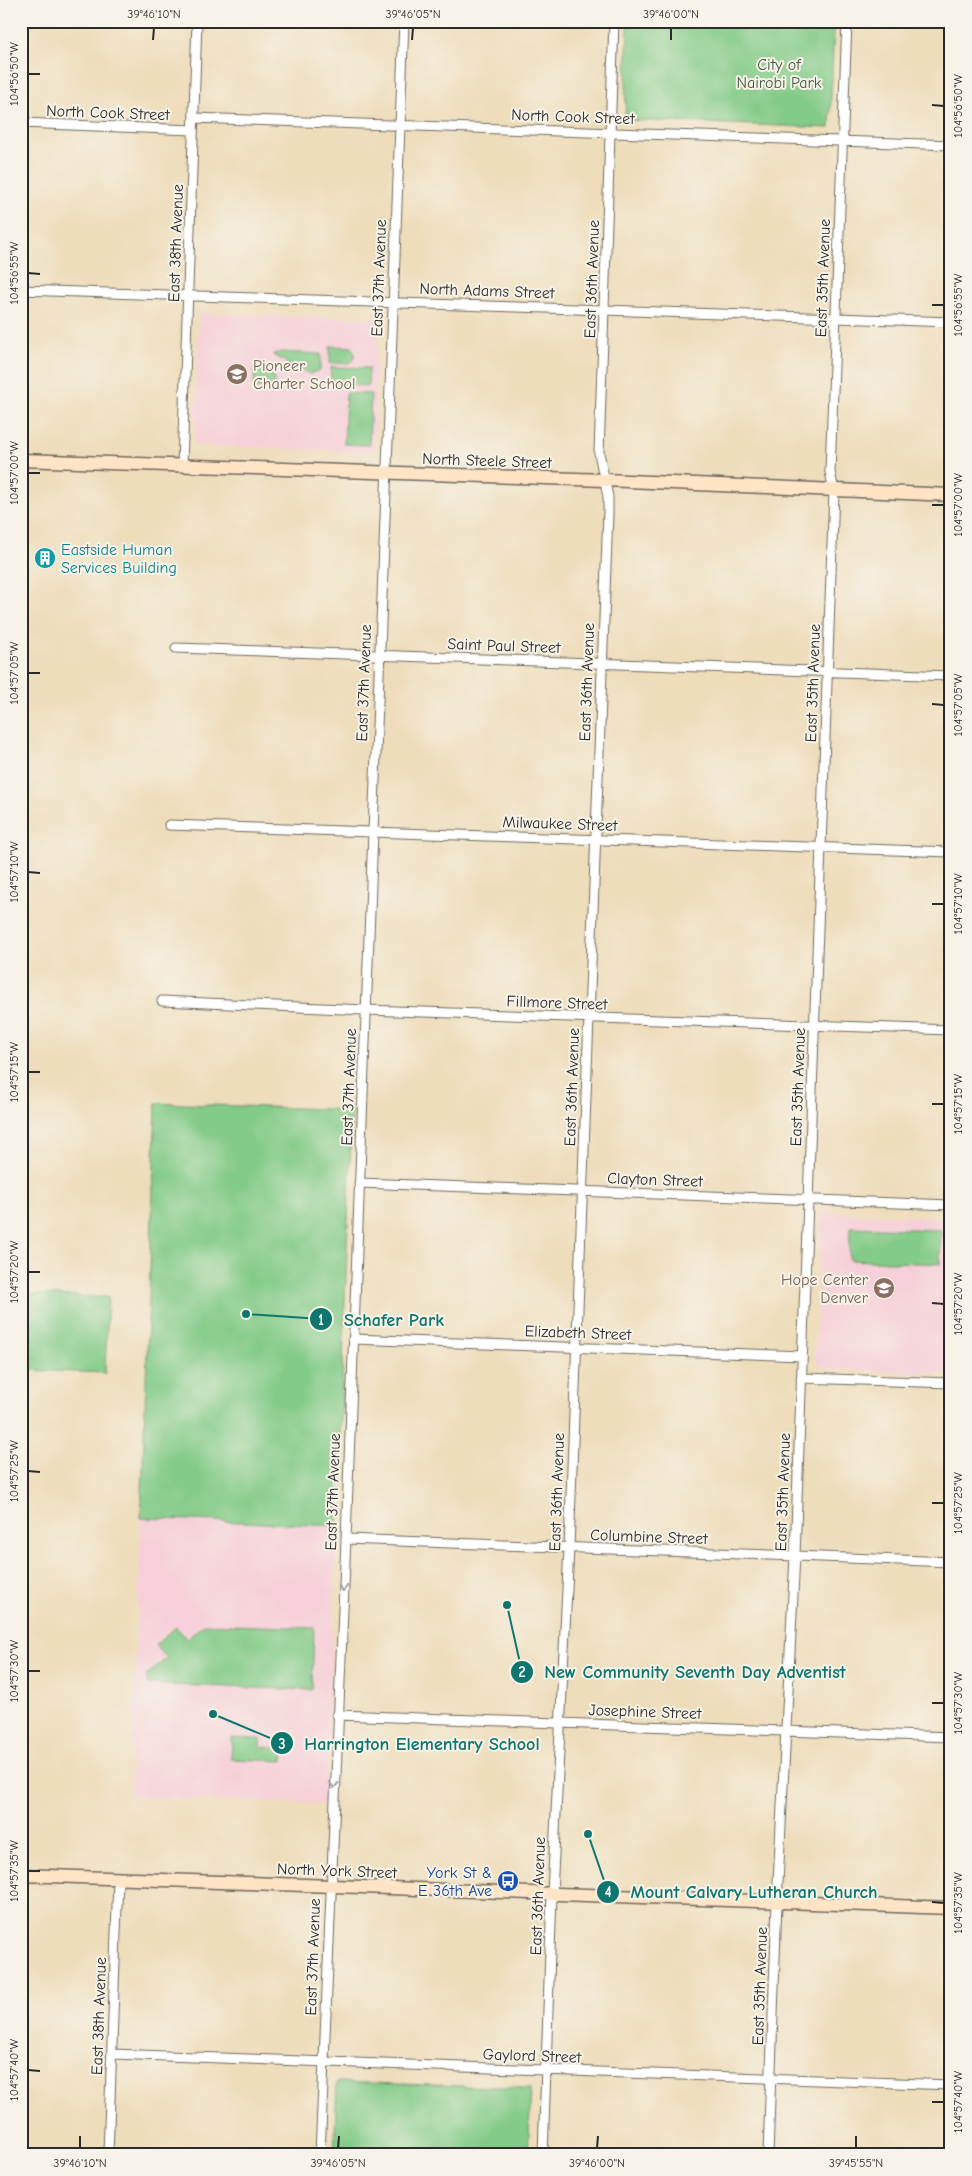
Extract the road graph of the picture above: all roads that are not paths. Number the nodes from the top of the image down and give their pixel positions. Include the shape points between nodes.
1 (197, 21) edge
2 (404, 21) edge
3 (614, 21) edge
4 (847, 21) edge
5 (194, 118) junction
6 (21, 123) edge
7 (399, 126) junction
8 (193, 130) junction
9 (610, 133) junction
10 (843, 141) junction
11 (951, 145) edge
12 (21, 290) edge
13 (189, 296) junction
14 (392, 302) junction
15 (605, 309) junction
16 (836, 318) junction
17 (951, 322) edge
18 (21, 460) edge
19 (182, 466) junction
20 (386, 473) junction
21 (605, 480) junction
22 (834, 491) junction
23 (951, 495) edge
24 (176, 648) dead end
25 (379, 655) junction
26 (602, 663) junction
27 (827, 672) junction
28 (951, 676) edge
29 (169, 825) dead end
30 (372, 832) junction
31 (596, 840) junction
32 (821, 848) junction
33 (951, 852) edge
34 (162, 1001) dead end
35 (366, 1010) junction
36 (589, 1018) junction
37 (814, 1027) junction
38 (951, 1030) edge
39 (359, 1183) junction
40 (581, 1191) junction
41 (808, 1200) junction
42 (951, 1205) edge
43 (353, 1340) junction
44 (576, 1347) junction
45 (802, 1356) junction
46 (801, 1378) junction
47 (951, 1383) edge
48 (346, 1539) junction
49 (569, 1548) junction
50 (795, 1556) junction
51 (951, 1562) edge
52 (338, 1715) junction
53 (561, 1723) junction
54 (785, 1731) junction
55 (951, 1737) edge
56 (21, 1875) edge
57 (118, 1878) junction
58 (330, 1886) junction
59 (552, 1894) junction
60 (777, 1902) junction
61 (951, 1908) edge
62 (112, 2054) junction
63 (324, 2062) junction
64 (546, 2070) junction
65 (770, 2078) junction
66 (951, 2085) edge
67 (108, 2155) edge
68 (320, 2155) edge
69 (543, 2155) edge
70 (768, 2155) edge

1 - 5 street, East 38th Avenue
2 - 7 street, East 37th Avenue
3 - 9 street, East 36th Avenue
4 - 10 street, East 35th Avenue
5 - 7 street, North Cook Street
5 - 8 street, East 38th Avenue
6 - 8 street, North Cook Street
7 - 9 street, North Cook Street
7 - 14 street, East 37th Avenue
8 - 13 street, East 38th Avenue
9 - 10 street, North Cook Street
9 - 15 street, East 36th Avenue
10 - 11 street, North Cook Street
10 - 16 street, East 35th Avenue
12 - 13 street, North Adams Street
13 - 14 street, North Adams Street
13 - 19 street, East 38th Avenue
14 - 15 street, North Adams Street
14 - 20 street, East 37th Avenue
15 - 16 street, North Adams Street
15 - 21 street, East 36th Avenue via 599,453
16 - 17 street, North Adams Street
16 - 22 street, East 35th Avenue via 830,472
18 - 19 street, North Steele Street
19 - 20 street, North Steele Street
20 - 21 street, North Steele Street
20 - 25 street, East 37th Avenue
21 - 22 street, North Steele Street
21 - 26 street, East 36th Avenue via 608,513
22 - 23 street, North Steele Street
22 - 27 street, East 35th Avenue
24 - 25 street, Saint Paul Street
25 - 26 street, Saint Paul Street
25 - 30 street, East 37th Avenue
26 - 27 street, Saint Paul Street
26 - 31 street, East 36th Avenue
27 - 28 street, Saint Paul Street
27 - 32 street, East 35th Avenue
29 - 30 street, Milwaukee Street
30 - 31 street, Milwaukee Street
30 - 35 street, East 37th Avenue
31 - 32 street, Milwaukee Street
31 - 36 street, East 36th Avenue
32 - 33 street, Milwaukee Street
32 - 37 street, East 35th Avenue
34 - 35 street, Fillmore Street
35 - 36 street, Fillmore Street
35 - 39 street, East 37th Avenue
36 - 37 street, Fillmore Street
36 - 40 street, East 36th Avenue
37 - 38 street, Fillmore Street
37 - 41 street, East 35th Avenue
39 - 40 street, Clayton Street
39 - 43 street, East 37th Avenue
40 - 41 street, Clayton Street
40 - 44 street, East 36th Avenue
41 - 42 street, Clayton Street
41 - 45 street, East 35th Avenue
43 - 44 street, Elizabeth Street
43 - 48 street, East 37th Avenue
44 - 45 street, Elizabeth Street
44 - 49 street, East 36th Avenue
45 - 46 street, East 35th Avenue
46 - 47 street
46 - 50 street, East 35th Avenue
48 - 49 street, Columbine Street
48 -> 52 street, East 37th Avenue
49 - 50 street, Columbine Street
49 - 53 street, East 36th Avenue
50 - 51 street, Columbine Street
50 - 54 street, East 35th Avenue
52 - 53 street, Josephine Street
52 -> 58 street, East 37th Avenue
53 - 54 street, Josephine Street
53 - 59 street, East 36th Avenue
54 - 55 street, Josephine Street
54 - 60 street, East 35th Avenue
56 - 57 street, North York Street
57 - 58 street, North York Street
57 - 62 street, East 38th Avenue
58 - 59 street, North York Street
58 - 63 street, East 37th Avenue
59 - 60 street, North York Street
59 - 64 street, East 36th Avenue
60 - 61 street, North York Street
60 - 65 street, East 35th Avenue
62 - 63 street, Gaylord Street
62 - 67 street, East 38th Avenue
63 - 64 street, Gaylord Street
63 - 68 street, East 37th Avenue
64 - 65 street, Gaylord Street
64 - 69 street, East 36th Avenue
65 - 66 street, Gaylord Street
65 - 70 street, East 35th Avenue

